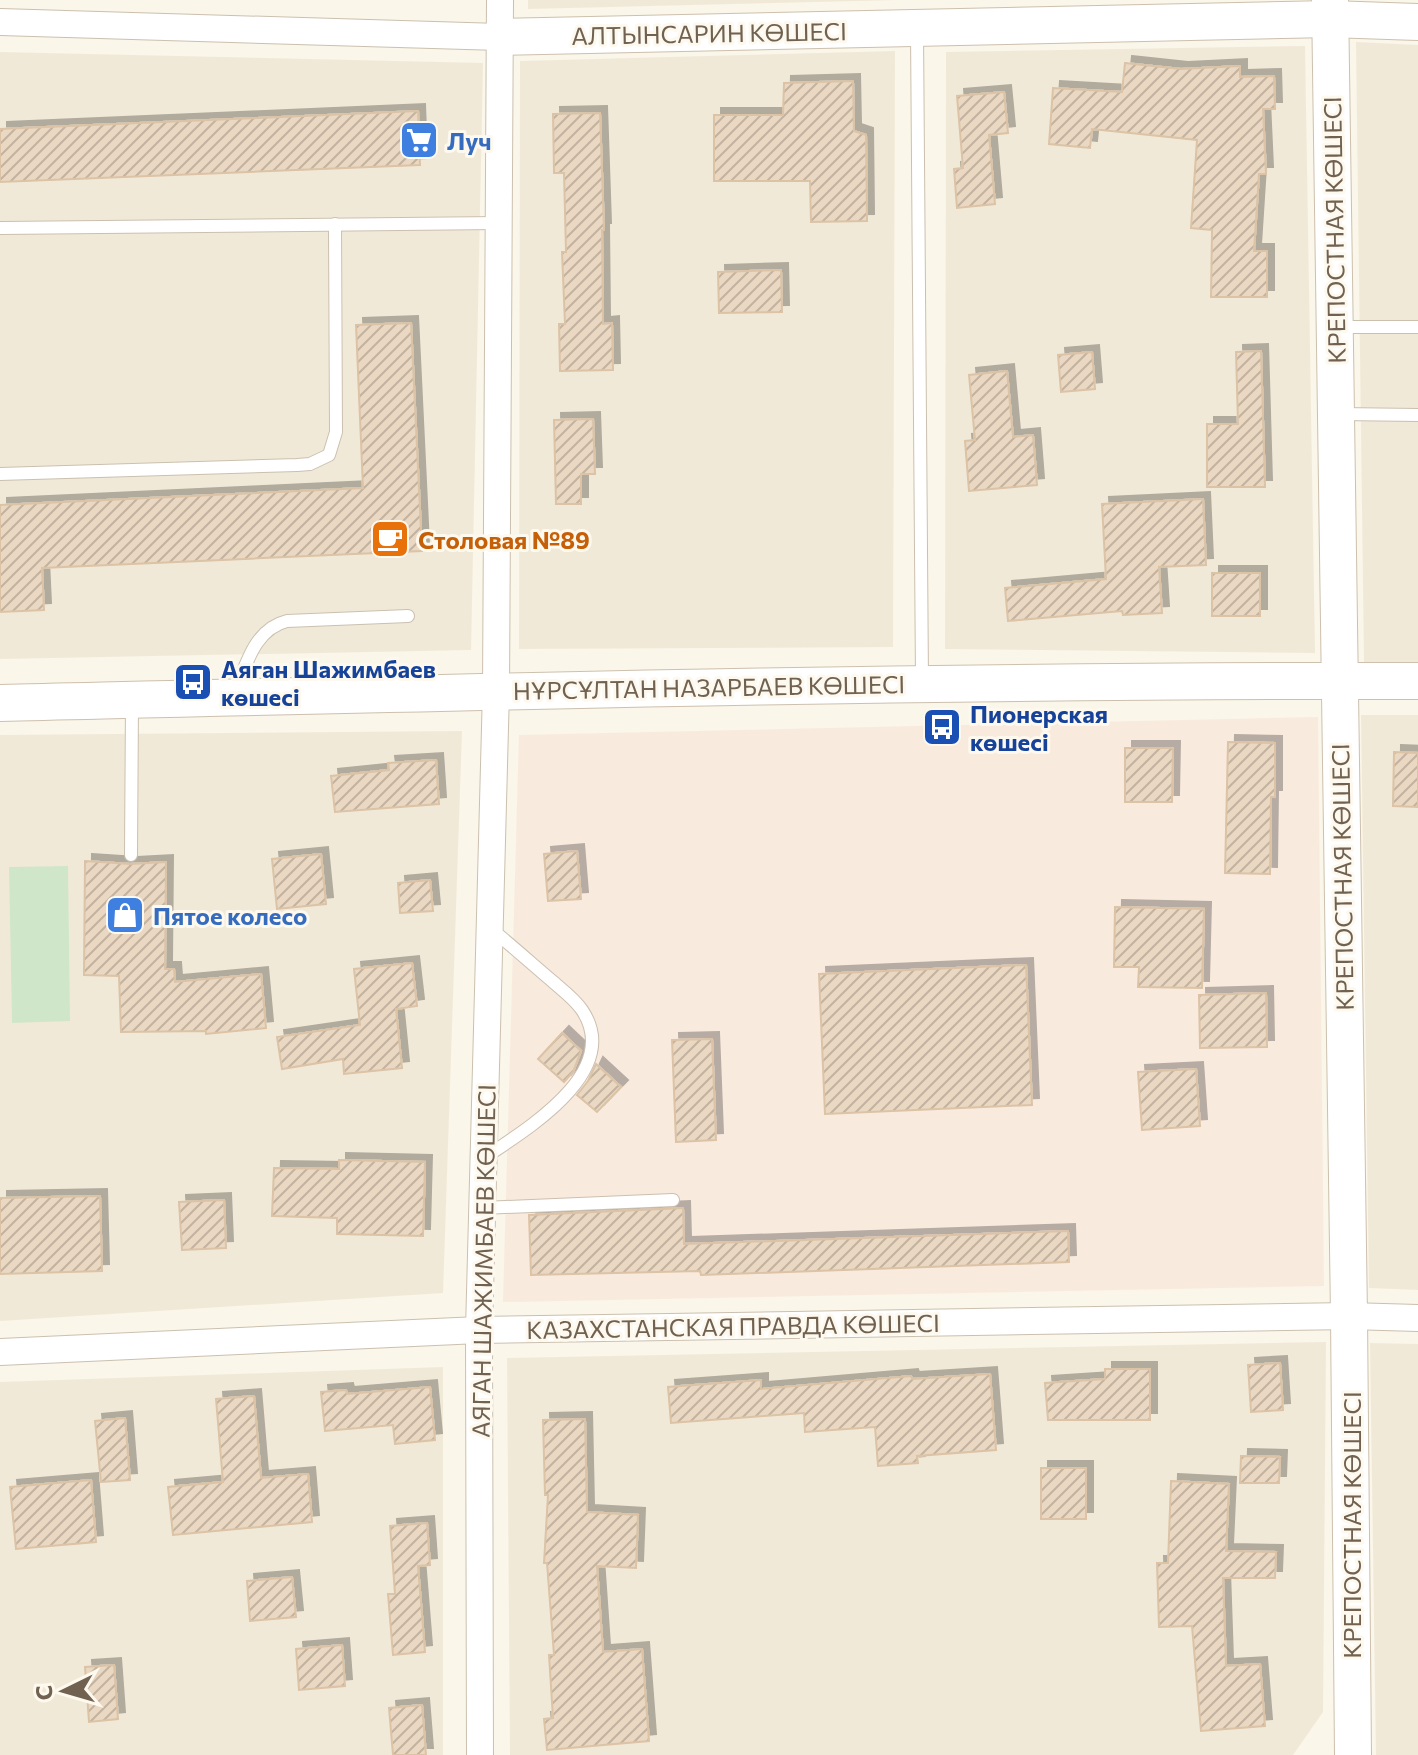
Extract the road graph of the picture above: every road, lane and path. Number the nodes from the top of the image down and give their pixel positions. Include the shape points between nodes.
1 (500, 0) edge
2 (1330, 10) edge
3 (0, 22) edge
4 (1418, 22) edge
5 (917, 28) junction
6 (500, 37) junction
7 (499, 223) junction
8 (335, 224) junction
9 (0, 228) edge
10 (1336, 327) junction
11 (1418, 327) edge
12 (1337, 414) junction
13 (1418, 415) edge
14 (0, 474) edge
15 (408, 616) dead end
16 (1339, 681) junction
17 (1418, 681) edge
18 (922, 684) junction
19 (496, 690) junction
20 (232, 697) junction
21 (132, 700) junction
22 (0, 703) edge
23 (131, 855) dead end
24 (490, 927) junction
25 (484, 1158) junction
26 (673, 1200) dead end
27 (483, 1208) junction
28 (1349, 1316) junction
29 (1418, 1318) edge
30 (479, 1330) junction
31 (0, 1352) edge
32 (1352, 1747) edge
33 (480, 1755) edge

1 - 6 street, АЯГАН ШАЖИМБАЕВ КӨШЕСІ
2 - 4 street, АЛТЫНСАРИН КӨШЕСІ
2 - 5 street, АЛТЫНСАРИН КӨШЕСІ
2 - 10 street, КРЕПОСТНАЯ КӨШЕСІ
3 - 6 street, АЛТЫНСАРИН КӨШЕСІ
5 - 6 street, АЛТЫНСАРИН КӨШЕСІ
5 - 18 lane
6 - 7 street, АЯГАН ШАЖИМБАЕВ КӨШЕСІ
7 - 8 lane
7 - 19 street, АЯГАН ШАЖИМБАЕВ КӨШЕСІ
8 - 9 lane
8 - 14 lane via 336,432 329,455 297,465
10 - 11 lane
10 - 12 street, КРЕПОСТНАЯ КӨШЕСІ
12 - 13 lane
12 - 16 street, КРЕПОСТНАЯ КӨШЕСІ
15 - 20 lane via 272,625 258,639
16 - 17 street, НҰРСҰЛТАН НАЗАРБАЕВ КӨШЕСІ
16 - 18 street, НҰРСҰЛТАН НАЗАРБАЕВ КӨШЕСІ
16 - 28 street, КРЕПОСТНАЯ КӨШЕСІ
18 - 19 street, НҰРСҰЛТАН НАЗАРБАЕВ КӨШЕСІ
19 - 20 street, НҰРСҰЛТАН НАЗАРБАЕВ КӨШЕСІ
19 - 24 street, АЯГАН ШАЖИМБАЕВ КӨШЕСІ
20 - 21 street, НҰРСҰЛТАН НАЗАРБАЕВ КӨШЕСІ
21 - 22 street, НҰРСҰЛТАН НАЗАРБАЕВ КӨШЕСІ
21 - 23 lane
24 - 25 street, АЯГАН ШАЖИМБАЕВ КӨШЕСІ
24 - 25 lane via 576,1002 589,1025 591,1044 582,1073 562,1101
25 - 27 street, АЯГАН ШАЖИМБАЕВ КӨШЕСІ
26 - 27 lane
27 - 30 street, АЯГАН ШАЖИМБАЕВ КӨШЕСІ
28 - 29 street, КАЗАХСТАНСКАЯ ПРАВДА КӨШЕСІ
28 - 30 street, КАЗАХСТАНСКАЯ ПРАВДА КӨШЕСІ
28 - 32 street, КРЕПОСТНАЯ КӨШЕСІ
30 - 31 street, КАЗАХСТАНСКАЯ ПРАВДА КӨШЕСІ
30 - 33 street, АЯГАН ШАЖИМБАЕВ КӨШЕСІ

